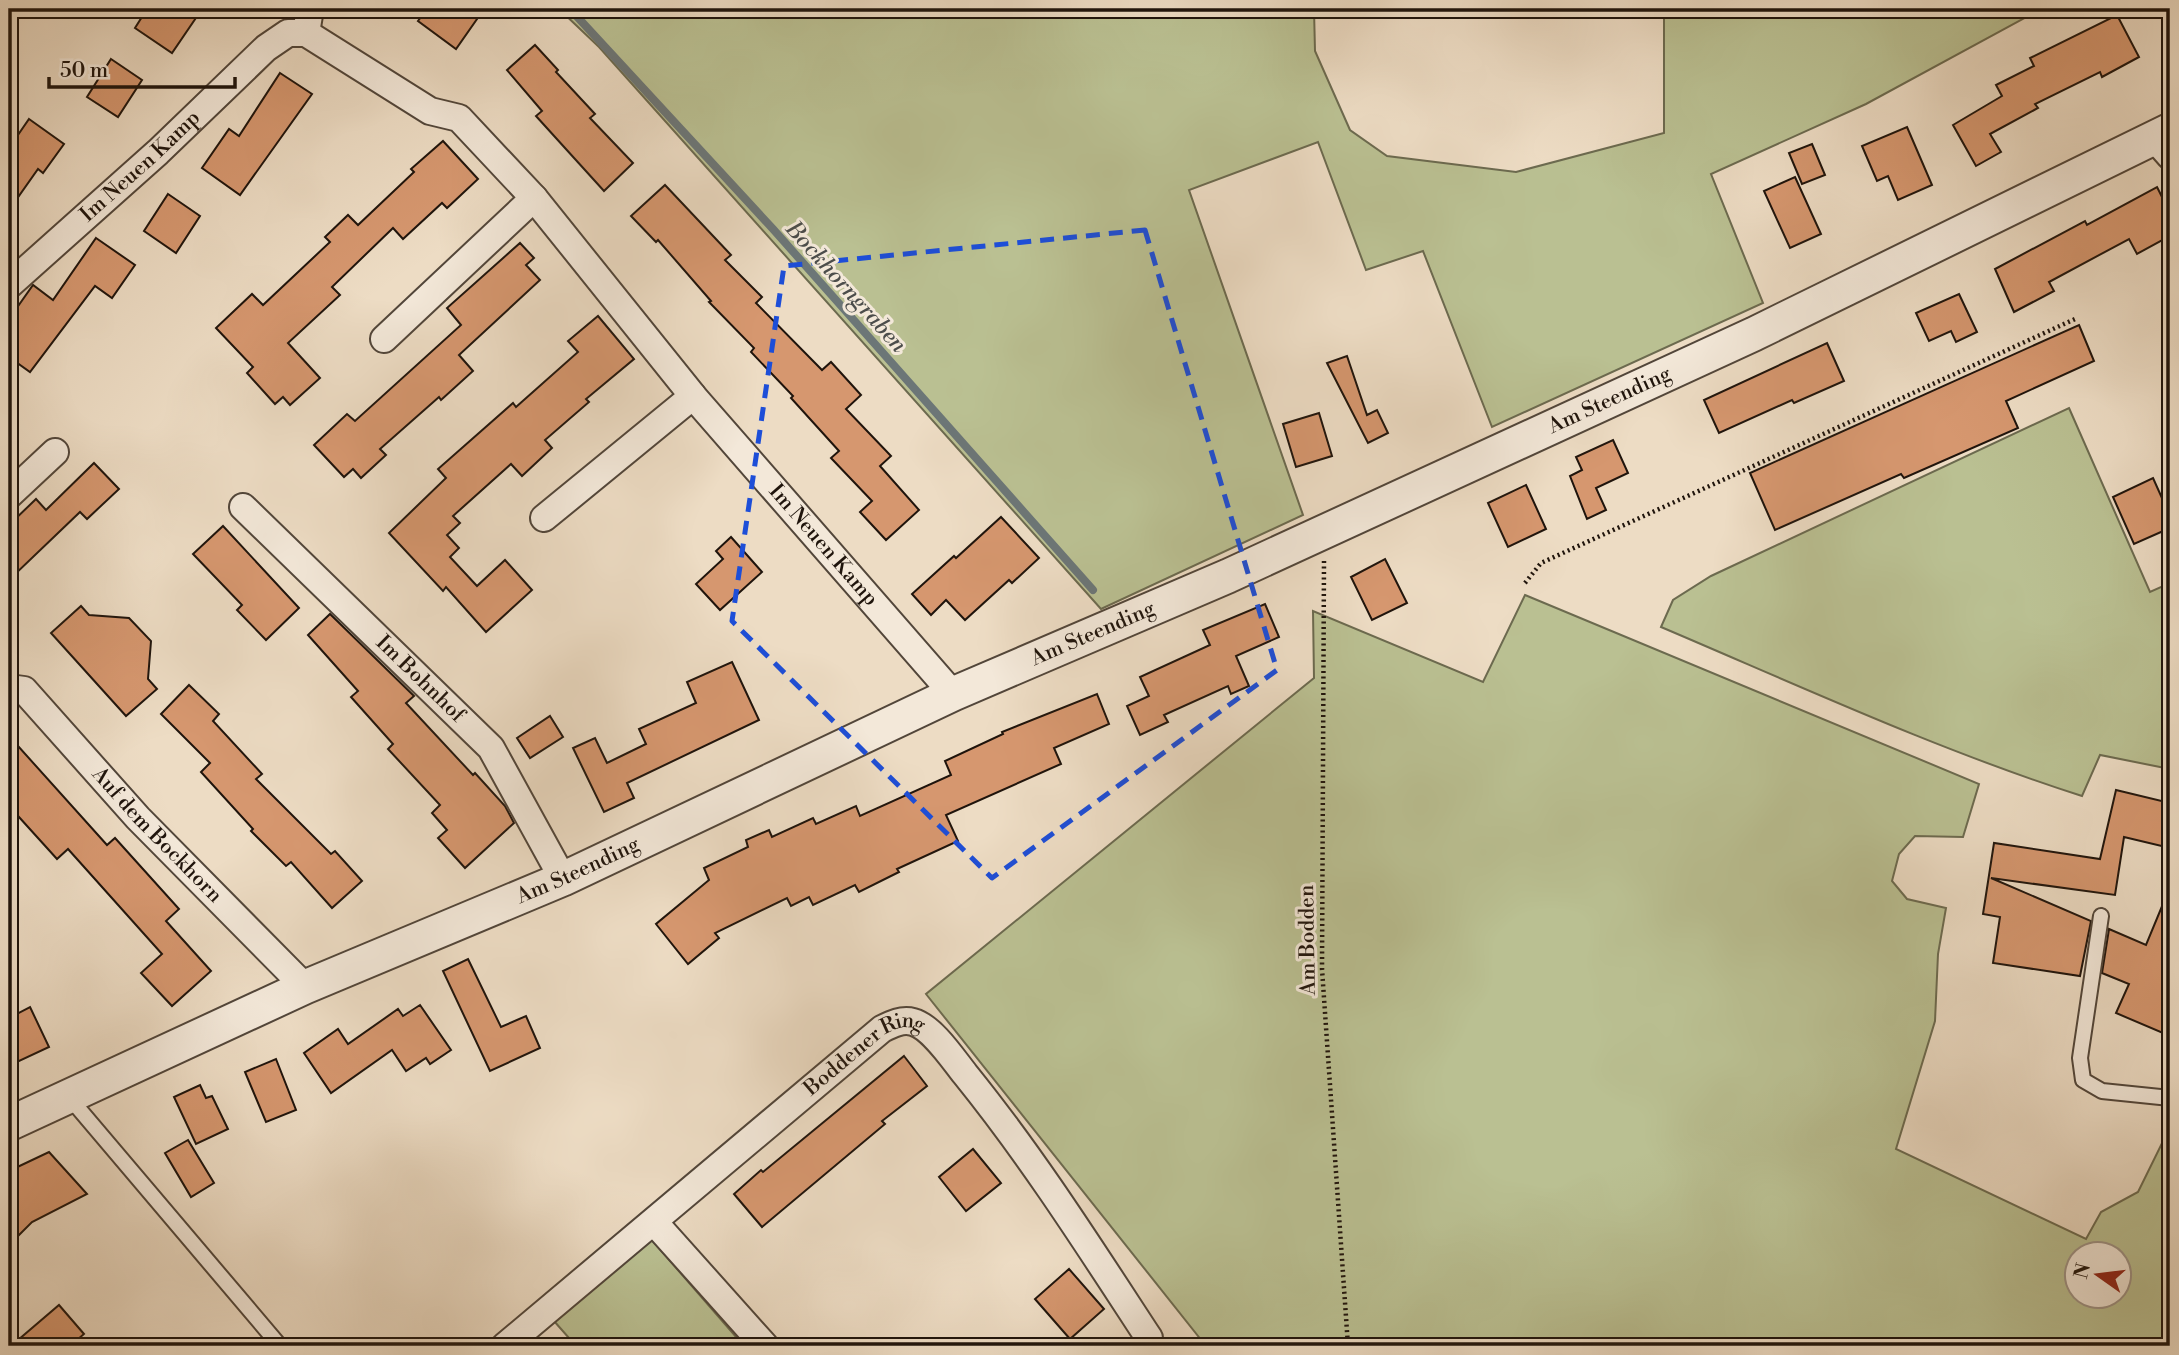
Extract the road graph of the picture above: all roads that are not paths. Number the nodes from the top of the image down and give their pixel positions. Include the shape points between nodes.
1 (308, 21) edge
2 (2165, 142) edge
3 (534, 198) junction
4 (9, 285) edge
5 (384, 339) dead end
6 (693, 396) junction
7 (55, 452) dead end
8 (9, 495) edge
9 (243, 507) dead end
10 (544, 518) dead end
11 (9, 688) edge
12 (953, 694) junction
13 (563, 878) junction
14 (2101, 916) dead end
15 (305, 987) junction
16 (68, 1096) junction
17 (2170, 1098) edge
18 (9, 1124) edge
19 (654, 1222) junction
20 (279, 1346) edge
21 (505, 1346) edge
22 (765, 1346) edge
23 (1148, 1346) edge

1 - 3 street, Im Neuen Kamp via 430,111 459,118
1 - 4 street, Im Neuen Kamp via 266,48
2 - 12 street, Am Steending via 1322,533
3 - 5 street
3 - 6 street, Im Neuen Kamp
6 - 10 street
6 - 12 street, Im Neuen Kamp
7 - 8 street
9 - 13 street, Im Bohnhof via 491,748
11 - 15 street, Auf dem Bockhorn via 24,690 138,818
12 - 13 street, Am Steending
13 - 15 street, Am Steending
14 - 17 lane via 2080,1058 2083,1080 2102,1091
15 - 16 street, Am Steending
16 - 18 street, Am Steending
16 - 20 lane
19 - 21 street, Boddener Ring
19 - 22 street
19 - 23 street, Boddener Ring via 882,1028 897,1021 914,1022 934,1036 1037,1168 1149,1338

